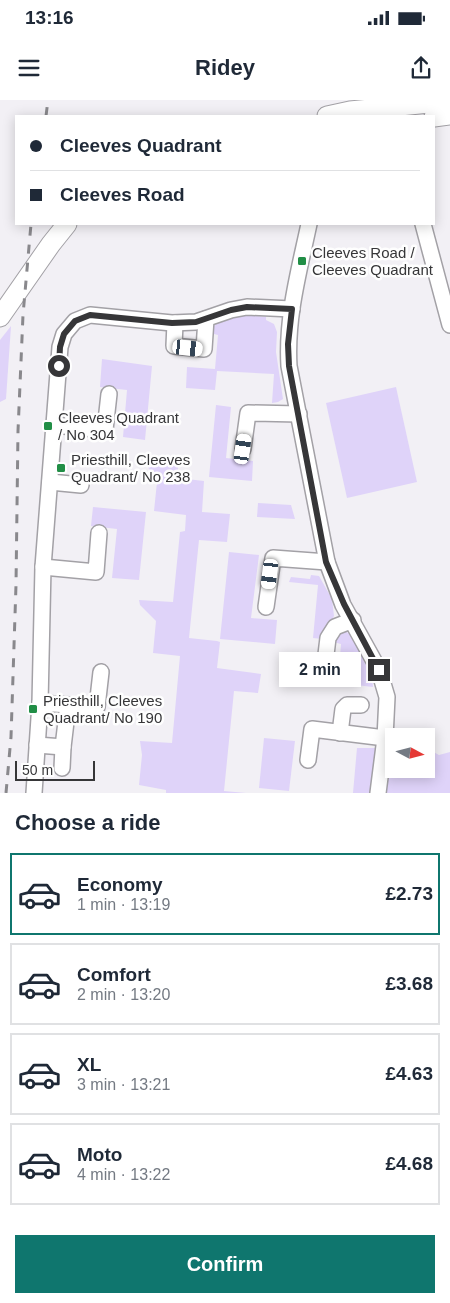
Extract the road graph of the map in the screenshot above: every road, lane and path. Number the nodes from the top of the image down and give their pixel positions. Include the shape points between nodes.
1 (450, 102) edge
2 (349, 109) edge
3 (330, 115) edge
4 (450, 115) edge
5 (435, 117) edge
6 (66, 225) edge
7 (309, 225) edge
8 (423, 225) edge
9 (292, 309) junction
10 (0, 316) edge
11 (206, 319) junction
12 (175, 322) junction
13 (450, 325) edge
14 (109, 394) dead end
15 (299, 414) junction
16 (54, 425) junction
17 (243, 449) dead end
18 (50, 482) junction
19 (81, 485) dead end
20 (99, 533) dead end
21 (326, 562) junction
22 (43, 567) junction
23 (266, 607) dead end
24 (353, 620) junction
25 (101, 672) dead end
26 (324, 672) dead end
27 (40, 703) junction
28 (68, 705) junction
29 (361, 705) dead end
30 (385, 728) edge
31 (340, 732) junction
32 (385, 738) joint
33 (37, 745) junction
34 (63, 747) junction
35 (308, 760) dead end
36 (62, 768) dead end
37 (34, 793) edge
38 (378, 793) edge

1 - 2 main road
2 - 3 main road
4 - 5 main road
6 - 10 main road
7 - 9 street
8 - 13 street
9 - 11 street via 247,307
9 - 15 street via 289,366
11 - 12 street
11 - 12 street via 204,349 174,346
12 - 16 street via 90,315 75,321 64,334 60,347
14 - 16 street via 105,430
15 - 17 street via 248,412
15 - 21 street
16 - 18 street
18 - 19 street
18 - 22 street
20 - 22 street via 96,572
21 - 23 street via 272,558
21 - 24 street
22 - 27 street
24 - 26 street via 335,627 328,638
24 - 30 street via 379,670 385,689
25 - 28 street via 97,707
27 - 28 street
27 - 33 street
28 - 34 street
29 - 31 street via 347,705 343,709
31 - 32 street
31 - 35 street via 312,729
32 - 38 street
33 - 34 street
33 - 37 street
34 - 36 street

